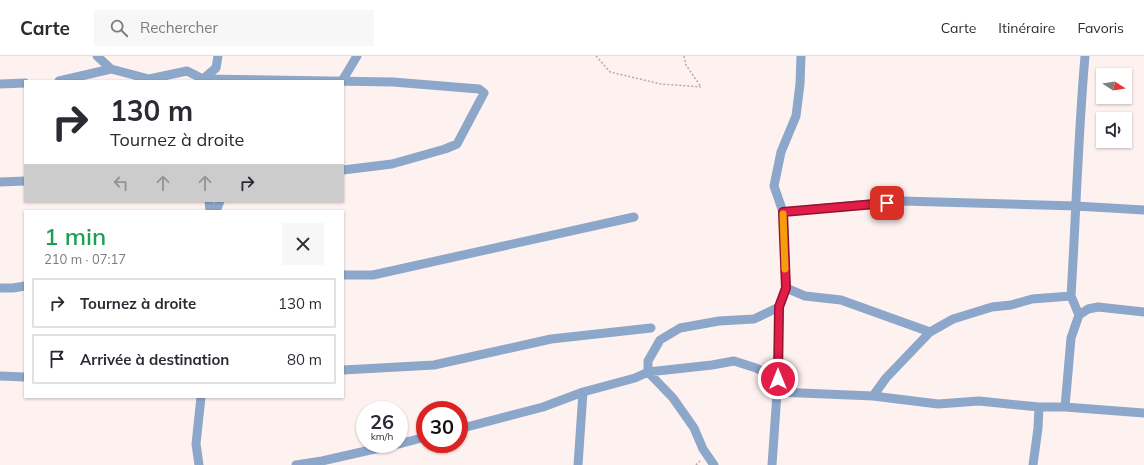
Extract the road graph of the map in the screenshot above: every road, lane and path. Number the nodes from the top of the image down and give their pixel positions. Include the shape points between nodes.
1 (97, 56) edge
2 (218, 56) edge
3 (357, 56) edge
4 (596, 56) edge
5 (684, 56) edge
6 (801, 56) edge
7 (1085, 56) edge
8 (111, 69) junction
9 (63, 80) edge
10 (203, 80) edge
11 (343, 80) edge
12 (344, 81) edge
13 (24, 83) edge
14 (0, 84) edge
15 (344, 170) edge
16 (24, 181) edge
17 (0, 182) edge
18 (1076, 206) junction
19 (1144, 210) edge
20 (783, 212) junction
21 (634, 217) dead end
22 (344, 275) edge
23 (24, 286) edge
24 (0, 288) edge
25 (786, 288) junction
26 (1071, 296) junction
27 (779, 307) junction
28 (1144, 312) edge
29 (1079, 315) junction
30 (651, 328) dead end
31 (930, 332) junction
32 (344, 370) edge
33 (648, 372) junction
34 (0, 376) edge
35 (24, 378) edge
36 (778, 379) junction
37 (583, 392) junction
38 (777, 392) junction
39 (873, 396) junction
40 (201, 398) edge
41 (1039, 407) junction
42 (1065, 407) junction
43 (1144, 413) edge
44 (468, 427) edge
45 (358, 453) edge
46 (199, 465) edge
47 (296, 465) edge
48 (578, 465) edge
49 (714, 465) edge
50 (772, 465) edge
51 (1032, 465) edge

1 - 8 street
2 - 10 street via 216,68
3 - 11 street
4 - 5 path via 610,72 661,84 701,87 686,64
6 - 20 street via 796,116 781,152 774,186
7 - 18 street via 1076,170
8 - 9 street
8 - 10 street via 149,79 187,71
12 - 15 street via 479,89 484,93 457,144 392,164
13 - 14 street
16 - 17 street
18 - 19 street
18 - 20 street via 902,201
18 - 26 street
20 - 25 street
21 - 22 street via 372,275
23 - 24 street
25 - 27 street
25 - 31 street via 804,296 841,300
26 - 29 street
26 - 31 street via 1032,299 1011,306 992,307 953,320
27 - 33 street via 754,319 680,328 660,340 648,361
27 - 36 street
28 - 29 street via 1098,307 1088,309
29 - 42 street via 1071,338
30 - 32 street via 551,339 434,364
31 - 39 street via 886,378
33 - 36 street via 734,361
33 - 37 street
33 - 49 street via 673,398 694,428 703,449
34 - 35 street
36 - 38 street
37 - 44 street via 543,407
37 - 48 street
38 - 39 street
38 - 50 street
39 - 41 street via 938,404 979,401
40 - 46 street via 196,444
41 - 42 street
41 - 51 street
42 - 43 street
45 - 47 street

